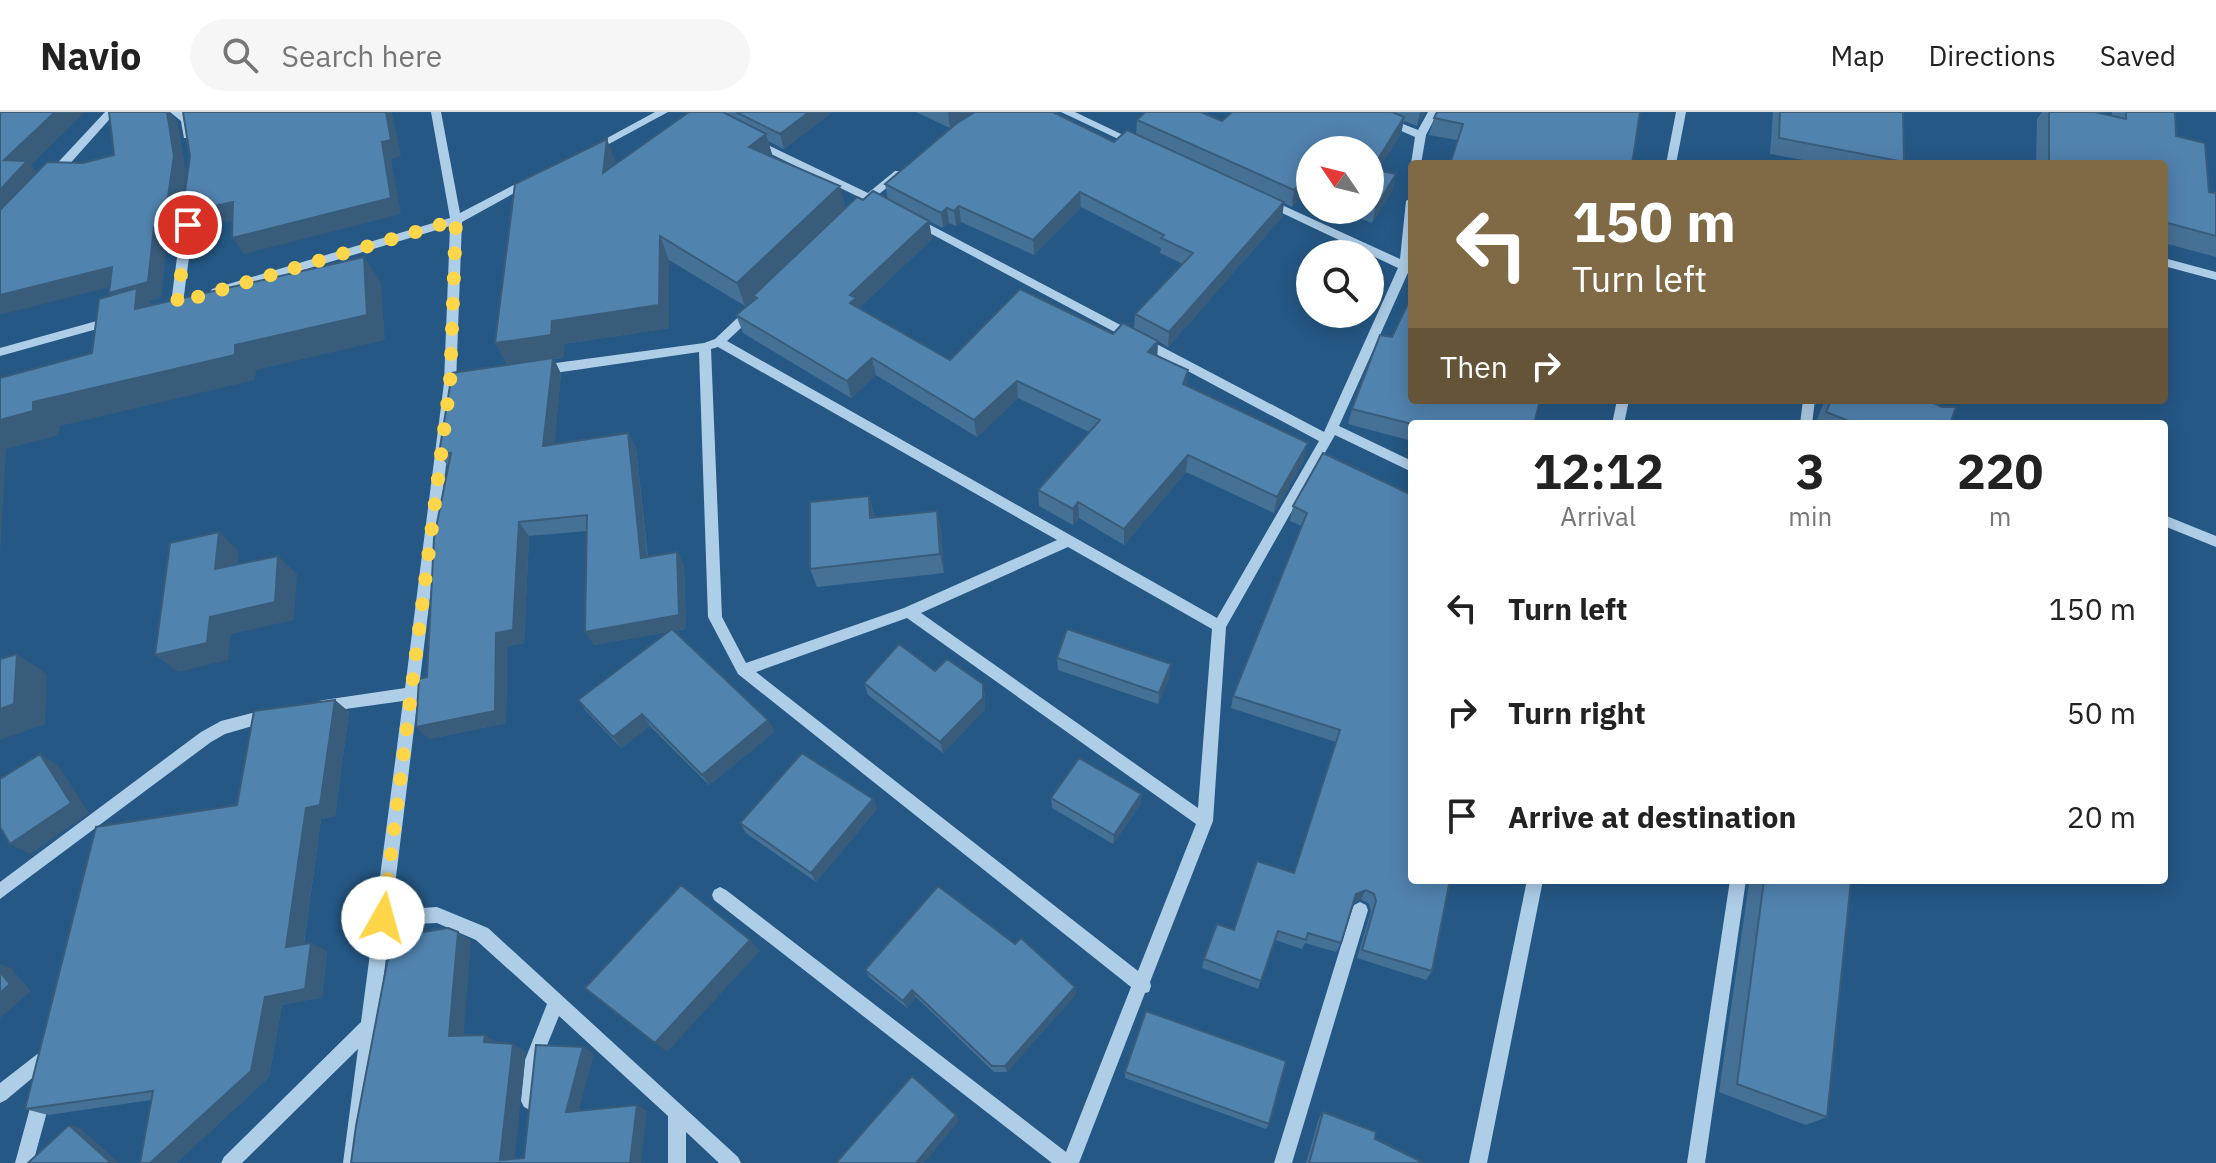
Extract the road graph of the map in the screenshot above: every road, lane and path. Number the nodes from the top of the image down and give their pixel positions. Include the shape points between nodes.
1 (111, 112) edge
2 (175, 112) edge
3 (436, 112) edge
4 (663, 112) edge
5 (1066, 112) edge
6 (1363, 112) edge
7 (1433, 112) edge
8 (1681, 112) edge
9 (1421, 135) junction
10 (747, 139) edge
11 (190, 146) edge
12 (1151, 151) edge
13 (580, 155) edge
14 (1417, 160) edge
15 (1672, 160) edge
16 (906, 168) edge
17 (539, 177) edge
18 (192, 187) edge
19 (40, 189) edge
20 (1250, 196) edge
21 (869, 198) junction
22 (883, 205) edge
23 (857, 209) edge
24 (897, 213) edge
25 (456, 220) junction
26 (1408, 238) edge
27 (2168, 263) edge
28 (1405, 266) junction
29 (2216, 276) edge
30 (207, 294) edge
31 (765, 298) edge
32 (192, 299) edge
33 (177, 303) junction
34 (163, 307) edge
35 (118, 319) edge
36 (712, 345) junction
37 (0, 352) edge
38 (525, 373) edge
39 (1329, 433) junction
40 (1408, 465) edge
41 (2168, 522) edge
42 (1071, 540) junction
43 (2216, 542) edge
44 (909, 612) junction
45 (1219, 626) junction
46 (743, 670) junction
47 (411, 693) junction
48 (111, 809) junction
49 (1205, 821) junction
50 (104, 839) edge
51 (1534, 884) edge
52 (1737, 884) edge
53 (0, 891) edge
54 (720, 895) dead end
55 (1360, 910) edge
56 (383, 918) junction
57 (1143, 986) junction
58 (556, 1002) junction
59 (369, 1026) junction
60 (0, 1094) edge
61 (677, 1113) junction
62 (529, 1119) edge
63 (24, 1163) edge
64 (230, 1163) edge
65 (352, 1163) edge
66 (677, 1163) edge
67 (732, 1163) edge
68 (1068, 1163) edge
69 (1283, 1163) edge
70 (1478, 1163) edge
71 (1696, 1163) edge

1 - 19 street
2 - 11 street via 186,120
3 - 25 street
4 - 13 street
5 - 12 street
6 - 9 street
7 - 9 street
8 - 15 street
9 - 14 street
10 - 21 street
16 - 21 street
17 - 25 street
18 - 33 street
20 - 28 street
21 - 22 street
21 - 23 street
24 - 39 street
25 - 30 street
25 - 47 street via 457,382
26 - 28 street
27 - 29 street
28 - 39 street
31 - 36 street
32 - 33 street
33 - 34 street
35 - 37 street
36 - 38 street
36 - 42 street
36 - 46 street via 715,617
39 - 40 street
39 - 45 street
41 - 43 street
42 - 44 street
42 - 45 street
44 - 46 street
44 - 49 street
45 - 49 street
46 - 57 street
47 - 48 street via 221,728
47 - 56 street
48 - 50 street
48 - 53 street
49 - 57 street
51 - 70 street
52 - 71 street
54 - 68 street
55 - 69 street
56 - 58 street via 437,915 461,923 482,934
56 - 59 street
57 - 68 street
58 - 61 street
58 - 62 street via 533,1060
59 - 64 street
59 - 65 street
60 - 63 street via 56,1042
61 - 66 street
61 - 67 street

